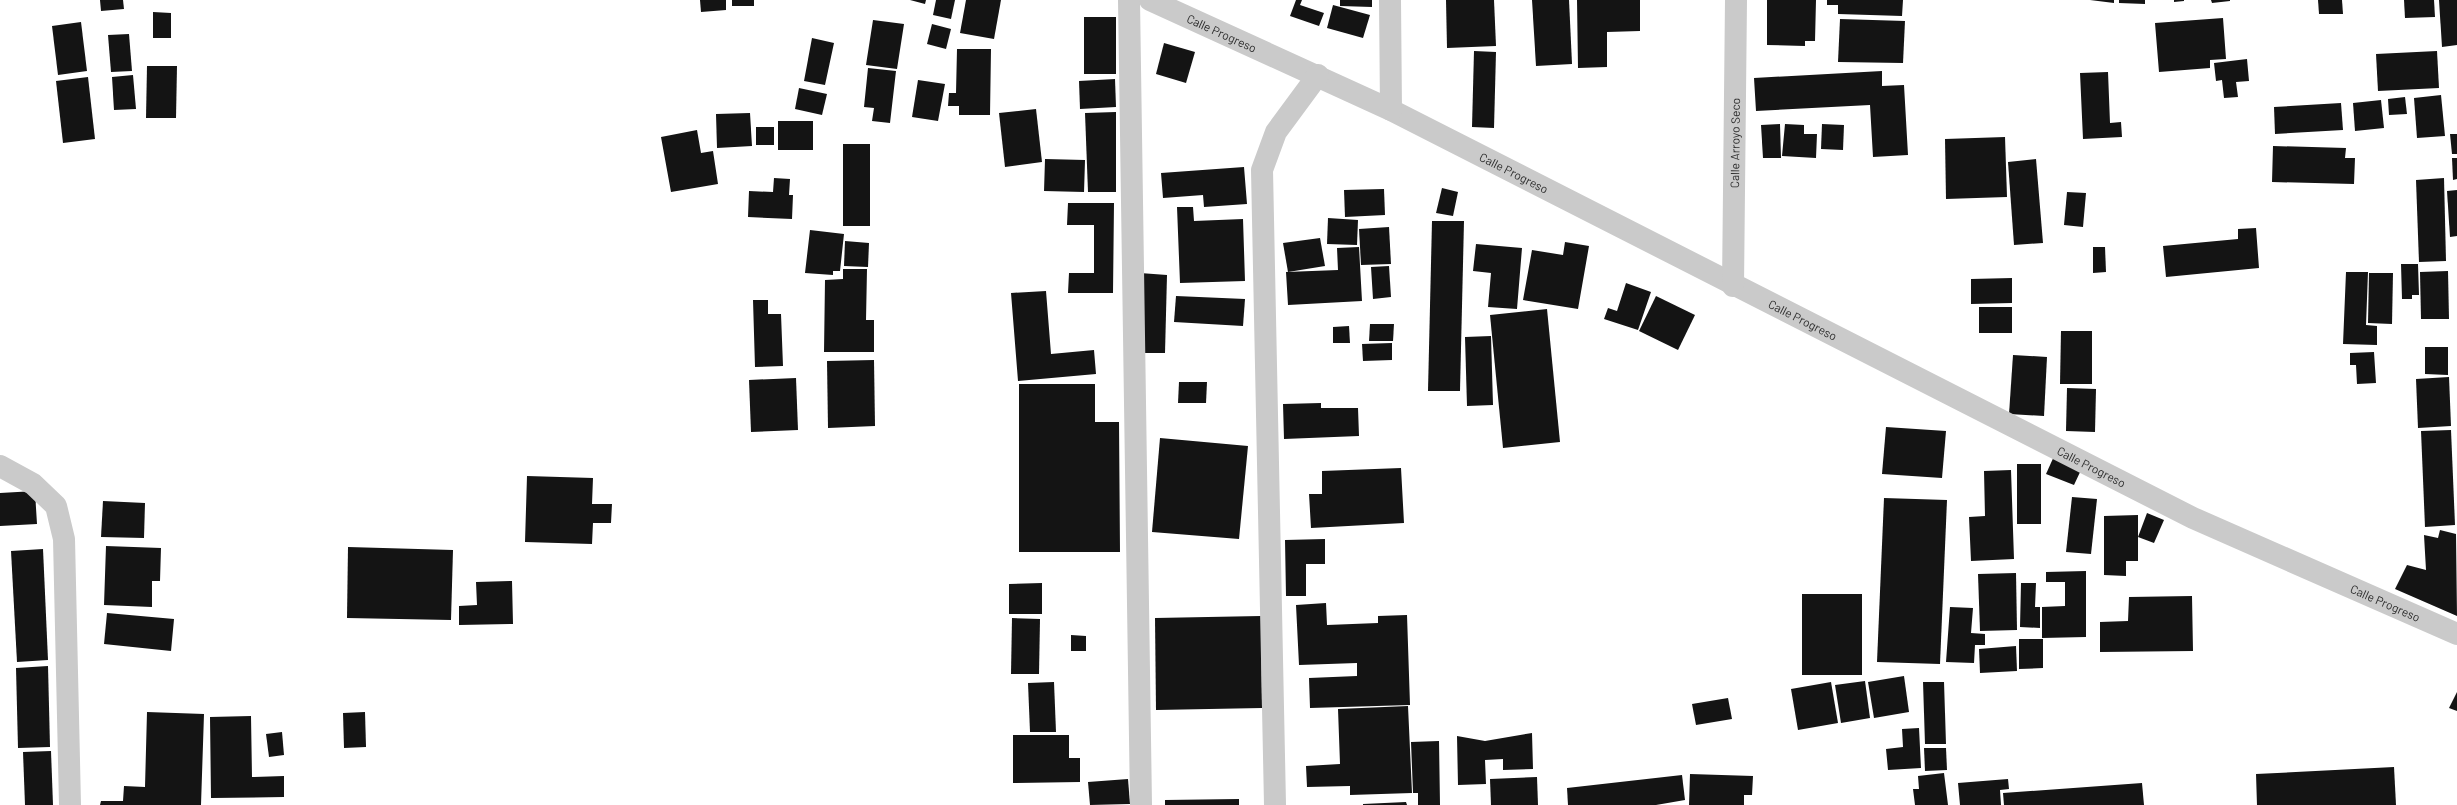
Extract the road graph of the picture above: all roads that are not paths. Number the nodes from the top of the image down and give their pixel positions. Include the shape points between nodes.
1 (1129, 0) edge
2 (1150, 0) edge
3 (1390, 0) edge
4 (1736, 0) edge
5 (1318, 75) junction
6 (1391, 110) junction
7 (1734, 286) junction
8 (0, 466) edge
9 (2457, 634) edge
10 (70, 805) edge
11 (1141, 805) edge
12 (1275, 805) edge

1 - 11 street
2 - 5 street, Calle Progreso
3 - 6 street
4 - 7 street, Calle Arroyo Seco
5 - 6 street, Calle Progreso
5 - 12 street via 1276,132 1262,170
6 - 7 street, Calle Progreso
7 - 9 street, Calle Progreso via 2193,518
8 - 10 street via 33,484 56,506 64,539

